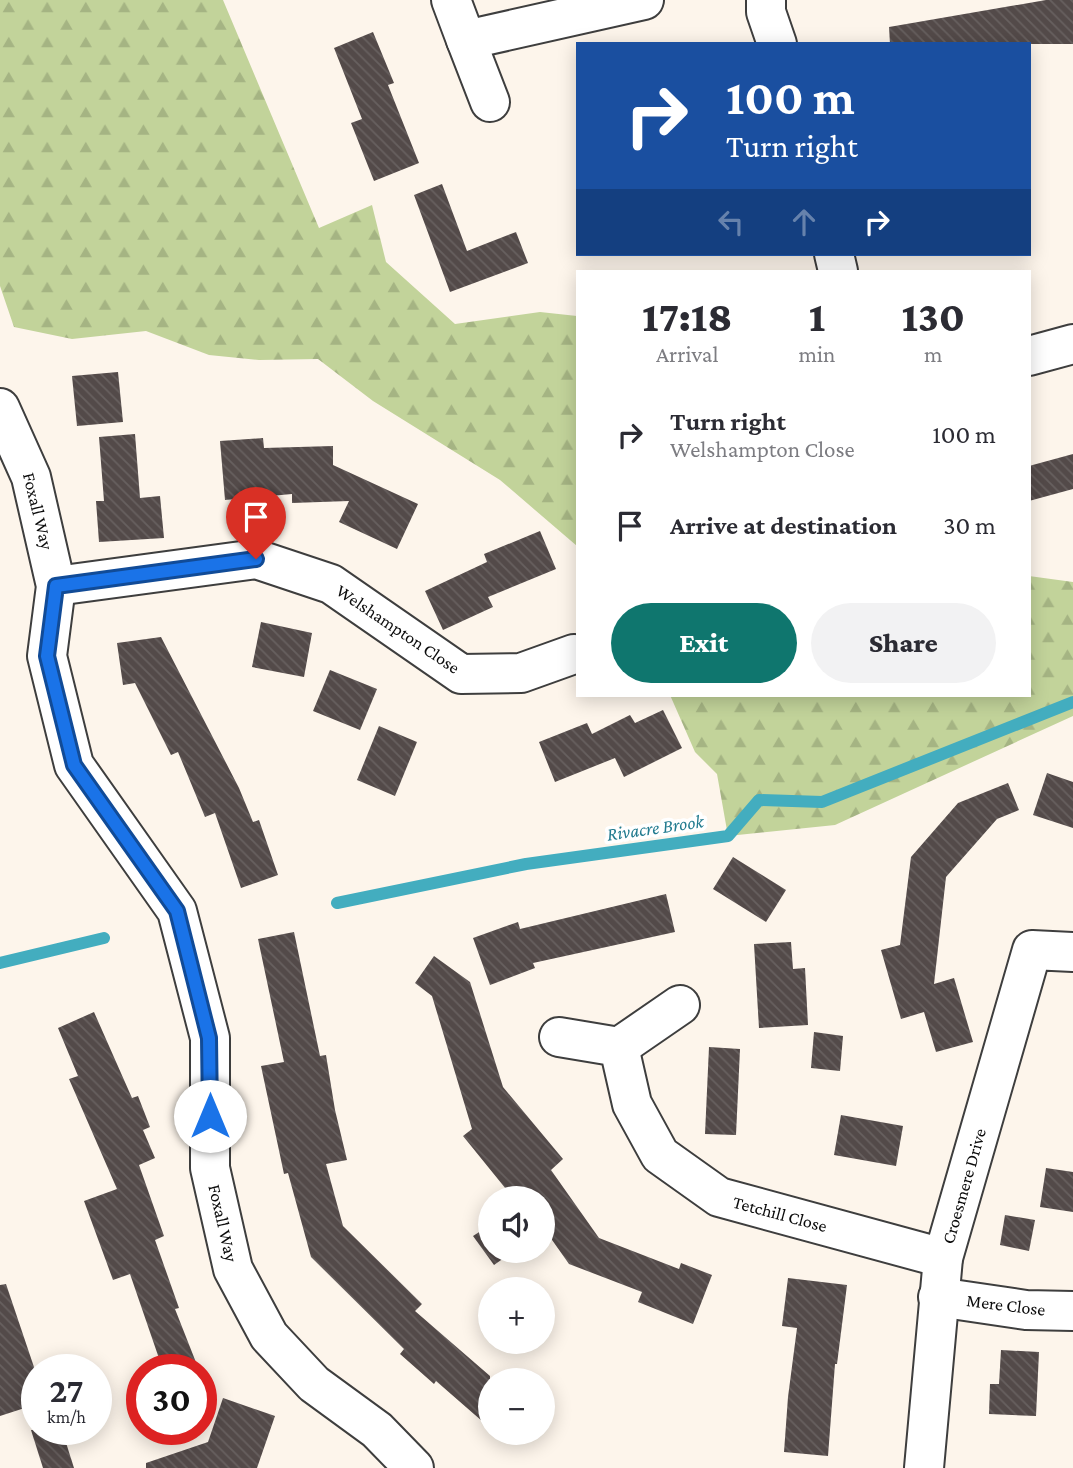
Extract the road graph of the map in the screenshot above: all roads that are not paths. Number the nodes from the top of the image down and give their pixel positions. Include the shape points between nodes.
1 (451, 0) edge
2 (644, 0) edge
3 (766, 0) edge
4 (466, 40) junction
5 (776, 42) edge
6 (490, 102) dead end
7 (1073, 344) edge
8 (1031, 355) edge
9 (0, 408) edge
10 (56, 586) junction
11 (574, 654) dead end
12 (1073, 953) edge
13 (680, 1005) dead end
14 (559, 1037) dead end
15 (619, 1047) junction
16 (943, 1258) junction
17 (938, 1297) junction
18 (1073, 1311) edge
19 (414, 1468) edge
20 (924, 1468) edge

1 - 4 street
2 - 4 street
3 - 5 street
4 - 6 street
7 - 8 street
9 - 10 street, Foxall Way via 31,477
10 - 11 street, Welshampton Close via 256,559 331,584 461,674 521,673
10 - 19 street, Foxall Way via 47,656 74,765 177,911 209,1038 211,1168 233,1269 269,1336 314,1384 377,1430
12 - 16 street, Croesmere Drive via 1032,950
13 - 15 street
14 - 15 street
15 - 16 street, Tetchill Close via 632,1104 660,1155 719,1197
16 - 17 street, Croesmere Drive
17 - 18 street, Mere Close via 1026,1310
17 - 20 street, Croesmere Drive

